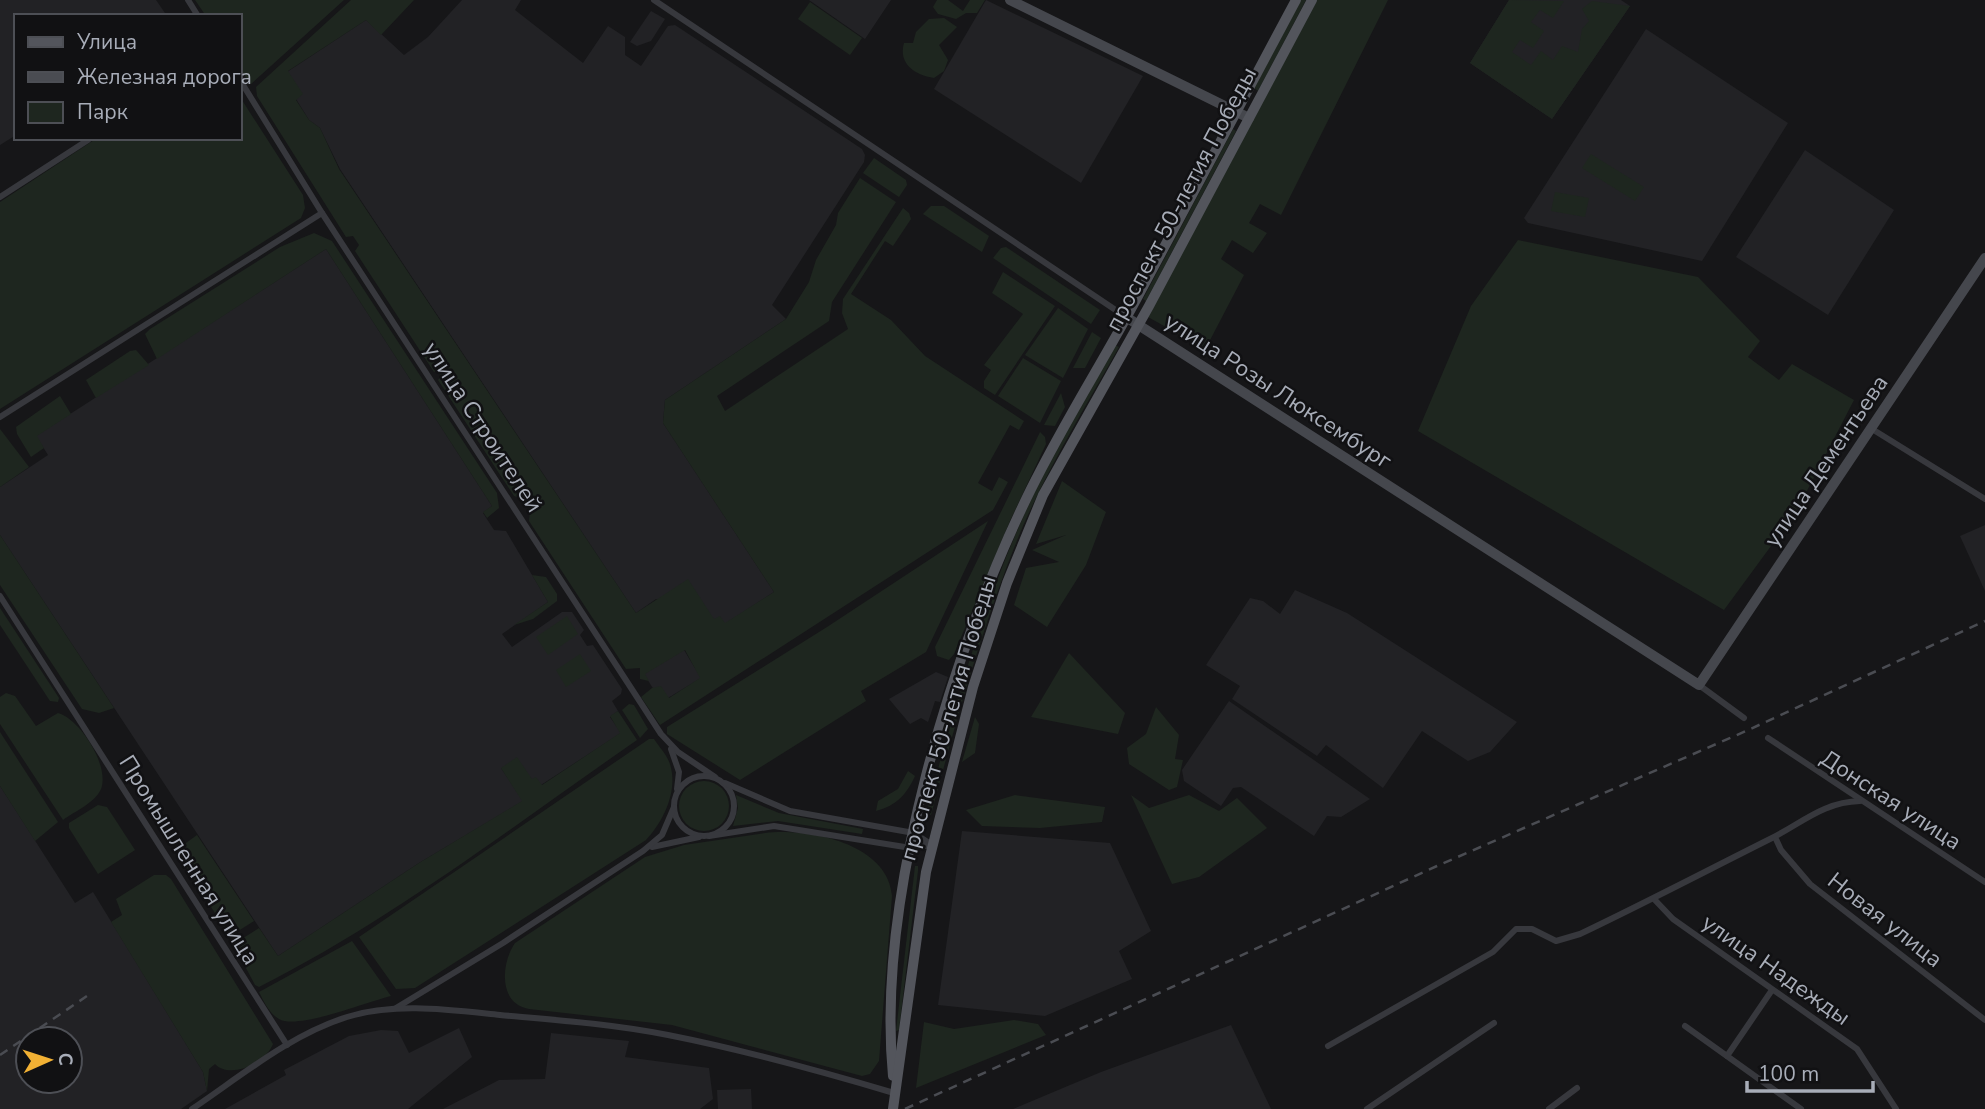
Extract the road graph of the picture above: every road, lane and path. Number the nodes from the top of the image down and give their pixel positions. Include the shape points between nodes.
1 (654, 0) edge
2 (1010, 0) edge
3 (1296, 0) edge
4 (1312, 0) edge
5 (242, 83) edge
6 (1237, 111) junction
7 (1249, 118) junction
8 (88, 140) dead end
9 (0, 197) edge
10 (322, 213) junction
11 (1985, 258) edge
12 (1126, 317) junction
13 (1139, 325) junction
14 (0, 417) edge
15 (1872, 429) junction
16 (1985, 499) edge
17 (0, 596) edge
18 (1699, 685) junction
19 (1744, 718) dead end
20 (1768, 738) dead end
21 (669, 744) junction
22 (715, 777) junction
23 (725, 783) junction
24 (676, 794) junction
25 (1860, 801) junction
26 (674, 807) junction
27 (914, 833) junction
28 (706, 836) junction
29 (1775, 837) junction
30 (932, 845) junction
31 (911, 848) junction
32 (643, 851) junction
33 (1985, 882) edge
34 (1654, 899) junction
35 (1772, 990) junction
36 (394, 1009) junction
37 (1985, 1020) edge
38 (1494, 1023) dead end
39 (1685, 1026) dead end
40 (287, 1045) junction
41 (1328, 1046) dead end
42 (1727, 1056) junction
43 (1577, 1088) dead end
44 (894, 1093) junction
45 (192, 1109) edge
46 (893, 1109) edge
47 (1367, 1109) edge
48 (1549, 1109) edge
49 (1801, 1109) edge
50 (1896, 1109) edge

1 - 12 street, улица Розы Люксембург
2 - 6 street
3 - 6 main road, проспект 50-летия Победы
4 - 7 main road, проспект 50-летия Победы
5 - 10 street, улица Строителей
6 - 7 street
6 - 12 main road, проспект 50-летия Победы
7 - 13 main road, проспект 50-летия Победы
8 - 9 street
10 - 14 street
10 - 21 street, улица Строителей
11 - 15 street, улица Дементьева
12 - 13 street, улица Розы Люксембург
12 - 27 main road, проспект 50-летия Победы via 1052,448 1011,533 960,661
13 - 18 street, улица Розы Люксембург
13 - 30 main road, проспект 50-летия Победы via 1028,528 973,687
15 - 16 street
15 - 18 street, улица Дементьева
17 - 40 street, Промышленная улица
18 - 19 street, улица Розы Люксембург
20 - 25 street, Донская улица
21 - 22 street, улица Строителей
21 - 24 street via 678,764
22 - 23 street
22 - 24 street via 691,778
23 - 27 street via 790,811
23 - 28 street via 732,793 733,817 727,827
24 - 26 street
25 - 29 street via 1829,805
25 - 33 street, Донская улица
26 - 28 street via 684,828
26 - 32 street via 662,835
27 - 30 street
27 - 31 main road, проспект 50-летия Победы
28 - 31 street via 786,827
28 - 32 street
29 - 34 street
29 - 37 street, Новая улица via 1810,884
30 - 31 street
30 - 44 main road, проспект 50-летия Победы
31 - 44 main road, проспект 50-летия Победы via 890,1011
32 - 36 street
34 - 35 street, улица Надежды via 1673,919
34 - 41 street via 1556,941 1532,929 1516,929 1493,952
35 - 42 street
35 - 50 street, улица Надежды via 1857,1049
36 - 40 street via 349,1017
36 - 44 street via 468,1012 650,1032
38 - 47 street
39 - 42 street
40 - 45 street
42 - 49 street
43 - 48 street
44 - 46 main road

